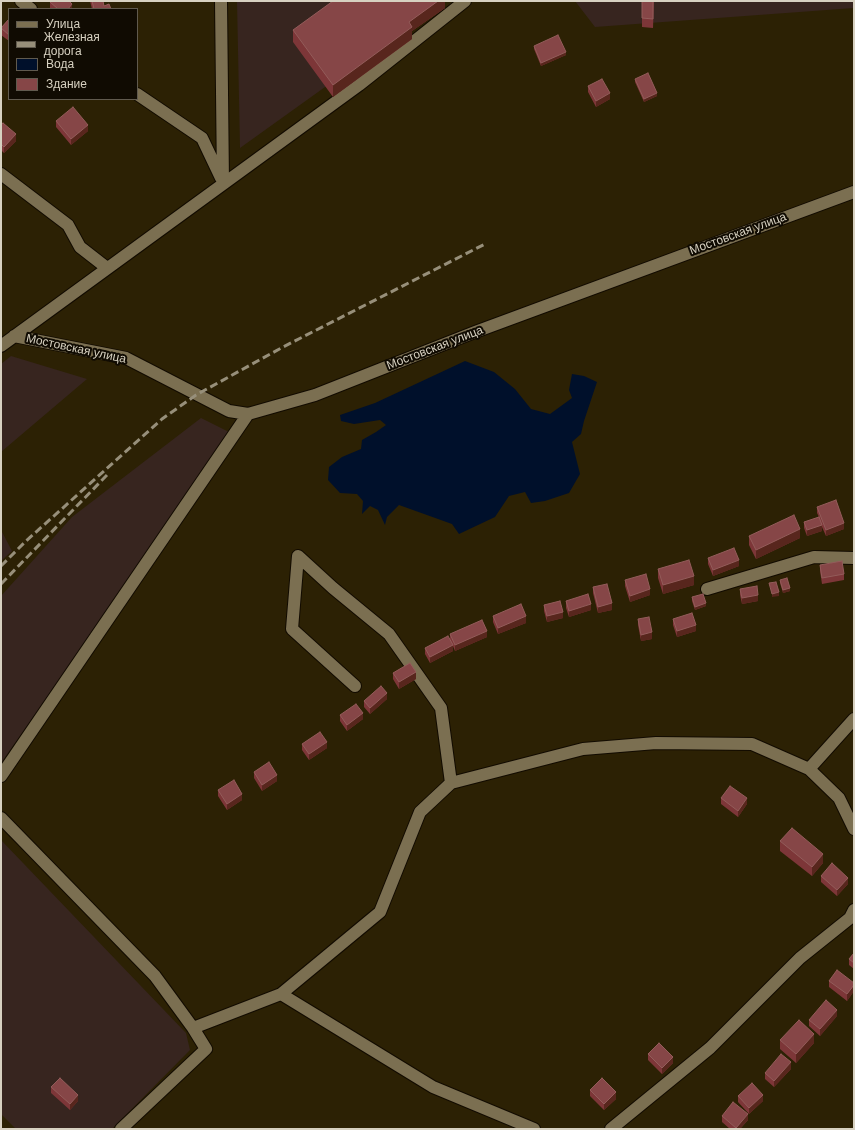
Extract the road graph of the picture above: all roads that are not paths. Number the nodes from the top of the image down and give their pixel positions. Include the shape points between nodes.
1 (21, 1) edge
2 (220, 1) edge
3 (465, 1) edge
4 (30, 8) edge
5 (138, 95) edge
6 (1, 174) edge
7 (223, 183) junction
8 (854, 192) edge
9 (107, 268) junction
10 (14, 336) junction
11 (1, 346) edge
12 (248, 414) junction
13 (854, 558) edge
14 (707, 589) dead end
15 (355, 686) dead end
16 (854, 719) edge
17 (809, 769) junction
18 (1, 776) edge
19 (451, 783) junction
20 (1, 818) edge
21 (854, 829) edge
22 (853, 916) edge
23 (281, 994) junction
24 (193, 1028) junction
25 (121, 1129) edge
26 (534, 1129) edge
27 (611, 1129) edge

1 - 4 street
2 - 7 street
3 - 7 street via 359,85
5 - 7 street via 202,138
6 - 9 street via 68,225 80,247
7 - 9 street
8 - 12 street, Мостовская улица via 475,332 315,395
9 - 10 street
10 - 11 street
10 - 12 street, Мостовская улица via 126,358 229,411
12 - 18 street
13 - 14 street via 814,556
15 - 19 street via 292,629 298,556 389,634 441,708
16 - 17 street
17 - 19 street via 752,744 656,743 583,749
17 - 21 street via 840,798
19 - 23 street via 420,812 380,912
20 - 24 street via 155,976
22 - 27 street via 800,958 710,1048
23 - 24 street
23 - 26 street via 433,1087
24 - 25 street via 206,1049

